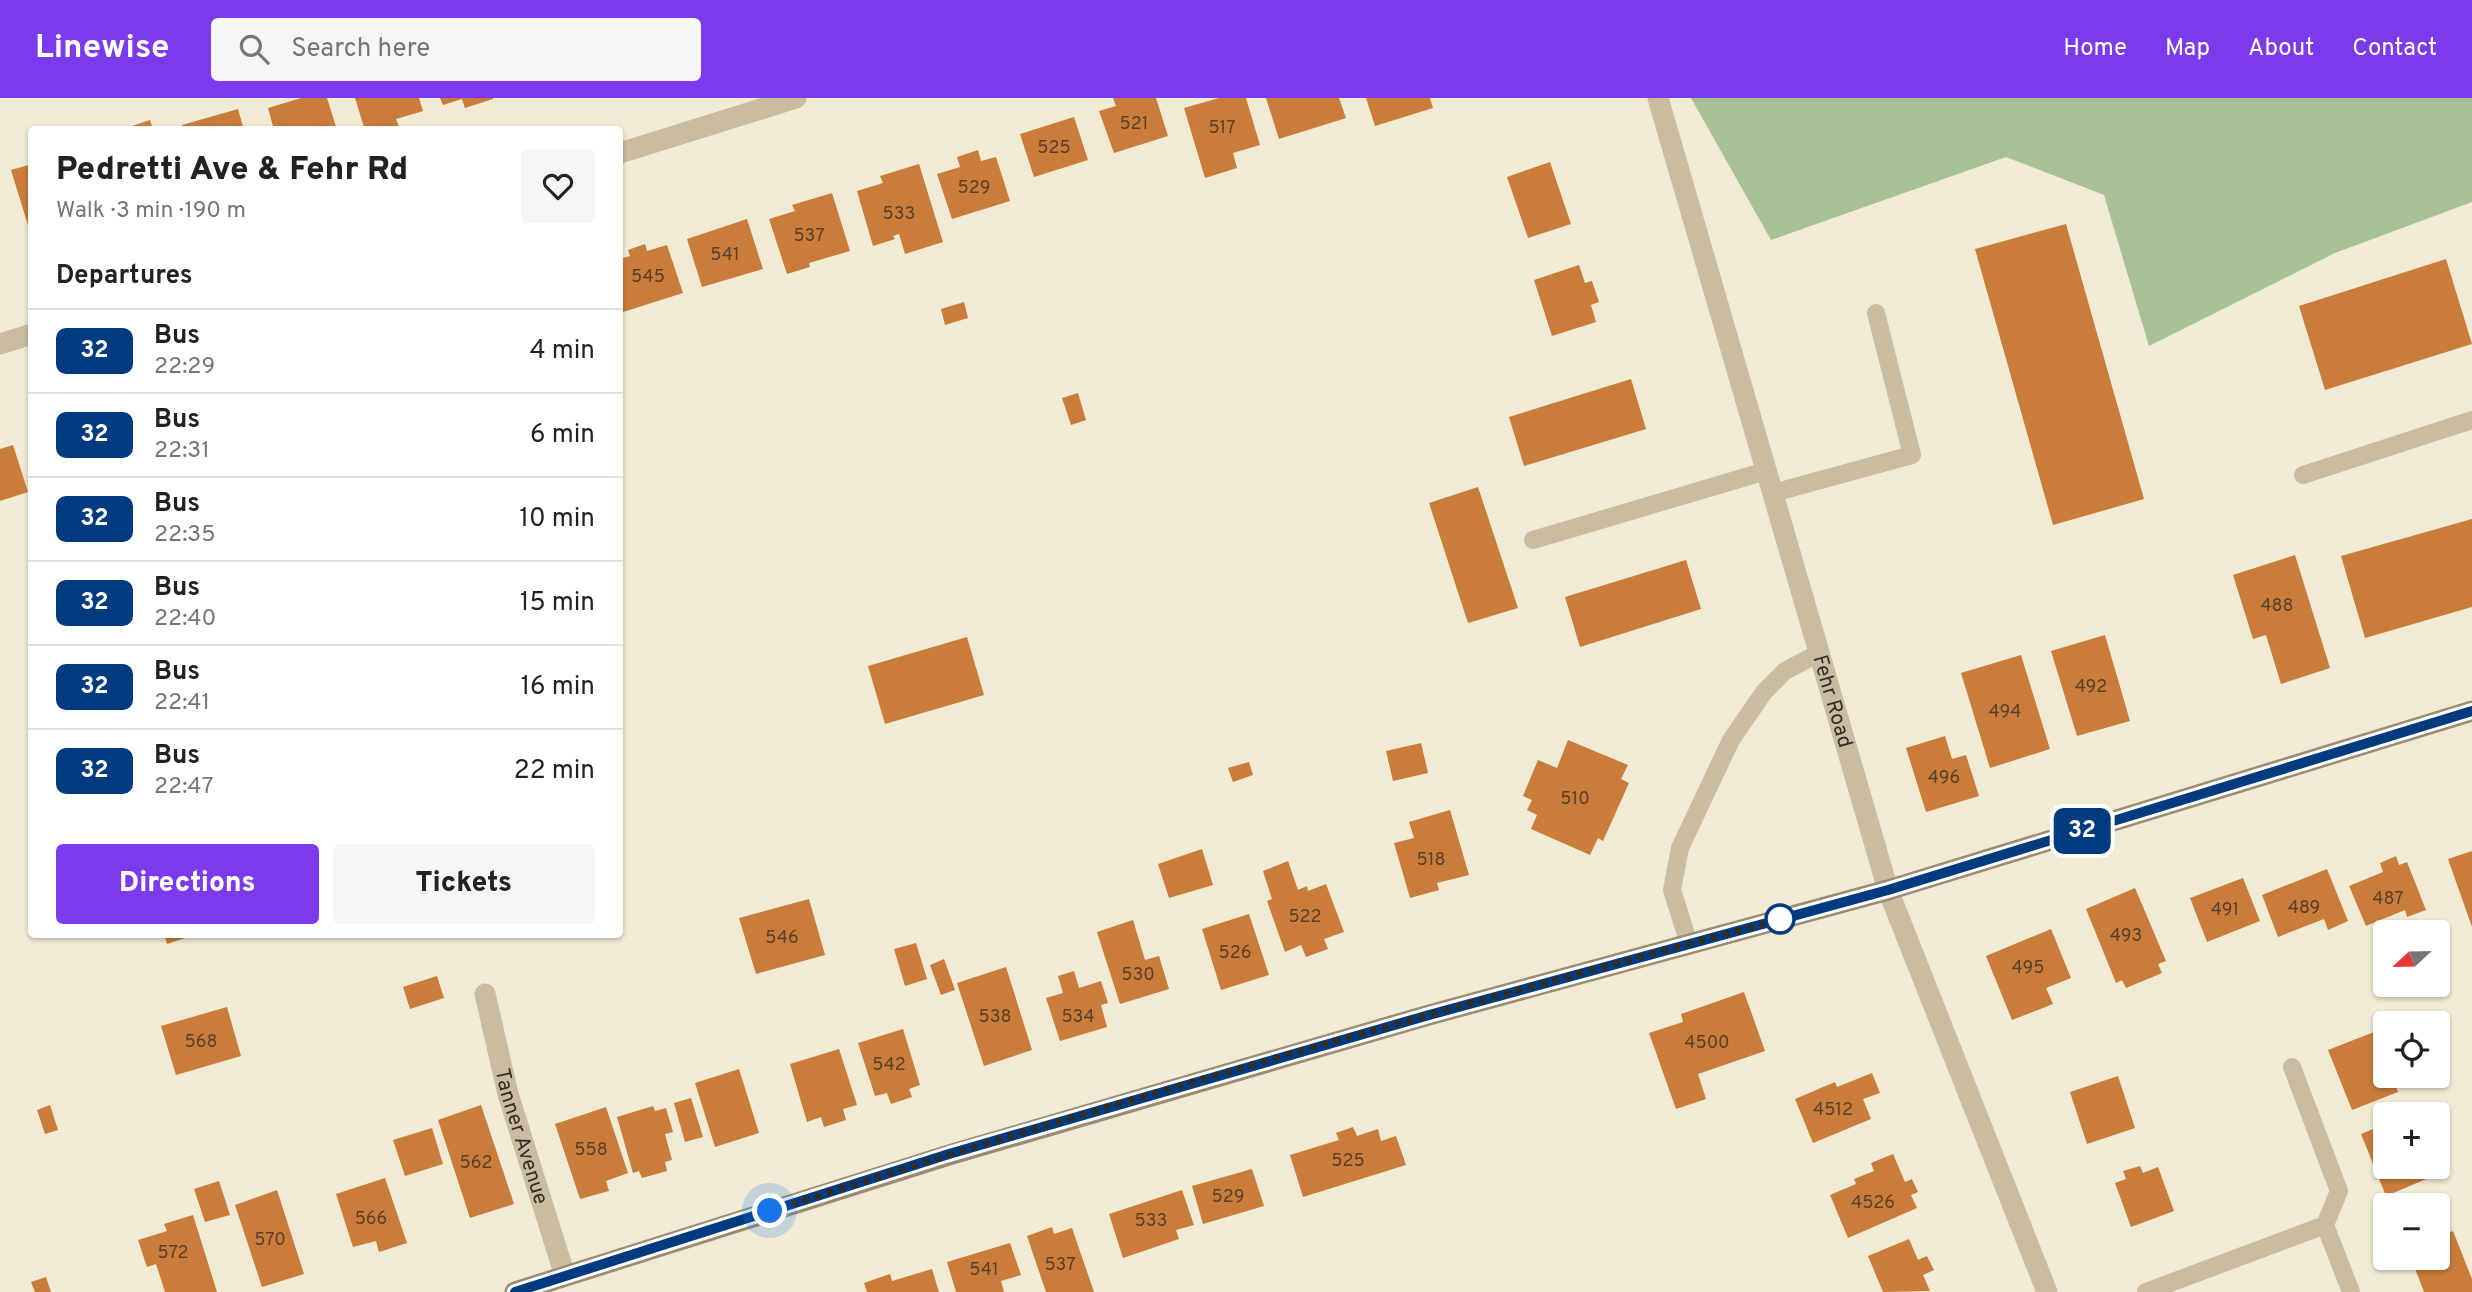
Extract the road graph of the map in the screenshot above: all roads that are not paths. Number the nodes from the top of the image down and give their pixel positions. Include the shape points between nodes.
1 (796, 98) edge
2 (1658, 98) edge
3 (623, 152) edge
4 (1876, 313) dead end
5 (28, 335) edge
6 (0, 344) edge
7 (2472, 420) edge
8 (1766, 471) junction
9 (2304, 475) dead end
10 (1773, 494) junction
11 (1533, 540) dead end
12 (1819, 653) junction
13 (2472, 711) edge
14 (1888, 890) junction
15 (1689, 944) junction
16 (485, 994) dead end
17 (2292, 1067) dead end
18 (2325, 1225) junction
19 (565, 1276) junction
20 (515, 1292) edge
21 (2048, 1292) edge
22 (2146, 1292) edge
23 (2351, 1292) edge

1 - 3 street
2 - 8 street, Fehr Road
4 - 10 lane via 1912,455
5 - 6 street
7 - 9 lane
8 - 10 street, Fehr Road
8 - 11 lane
10 - 12 street, Fehr Road
12 - 14 street, Fehr Road
12 - 15 lane via 1785,671 1764,692 1731,740 1681,848 1672,890
13 - 14 street
14 - 15 street
14 - 21 street, Fehr Road
15 - 19 street via 949,1154
16 - 19 street, Tanner Avenue via 508,1094
17 - 18 lane via 2339,1191
18 - 22 lane
18 - 23 lane
19 - 20 street

